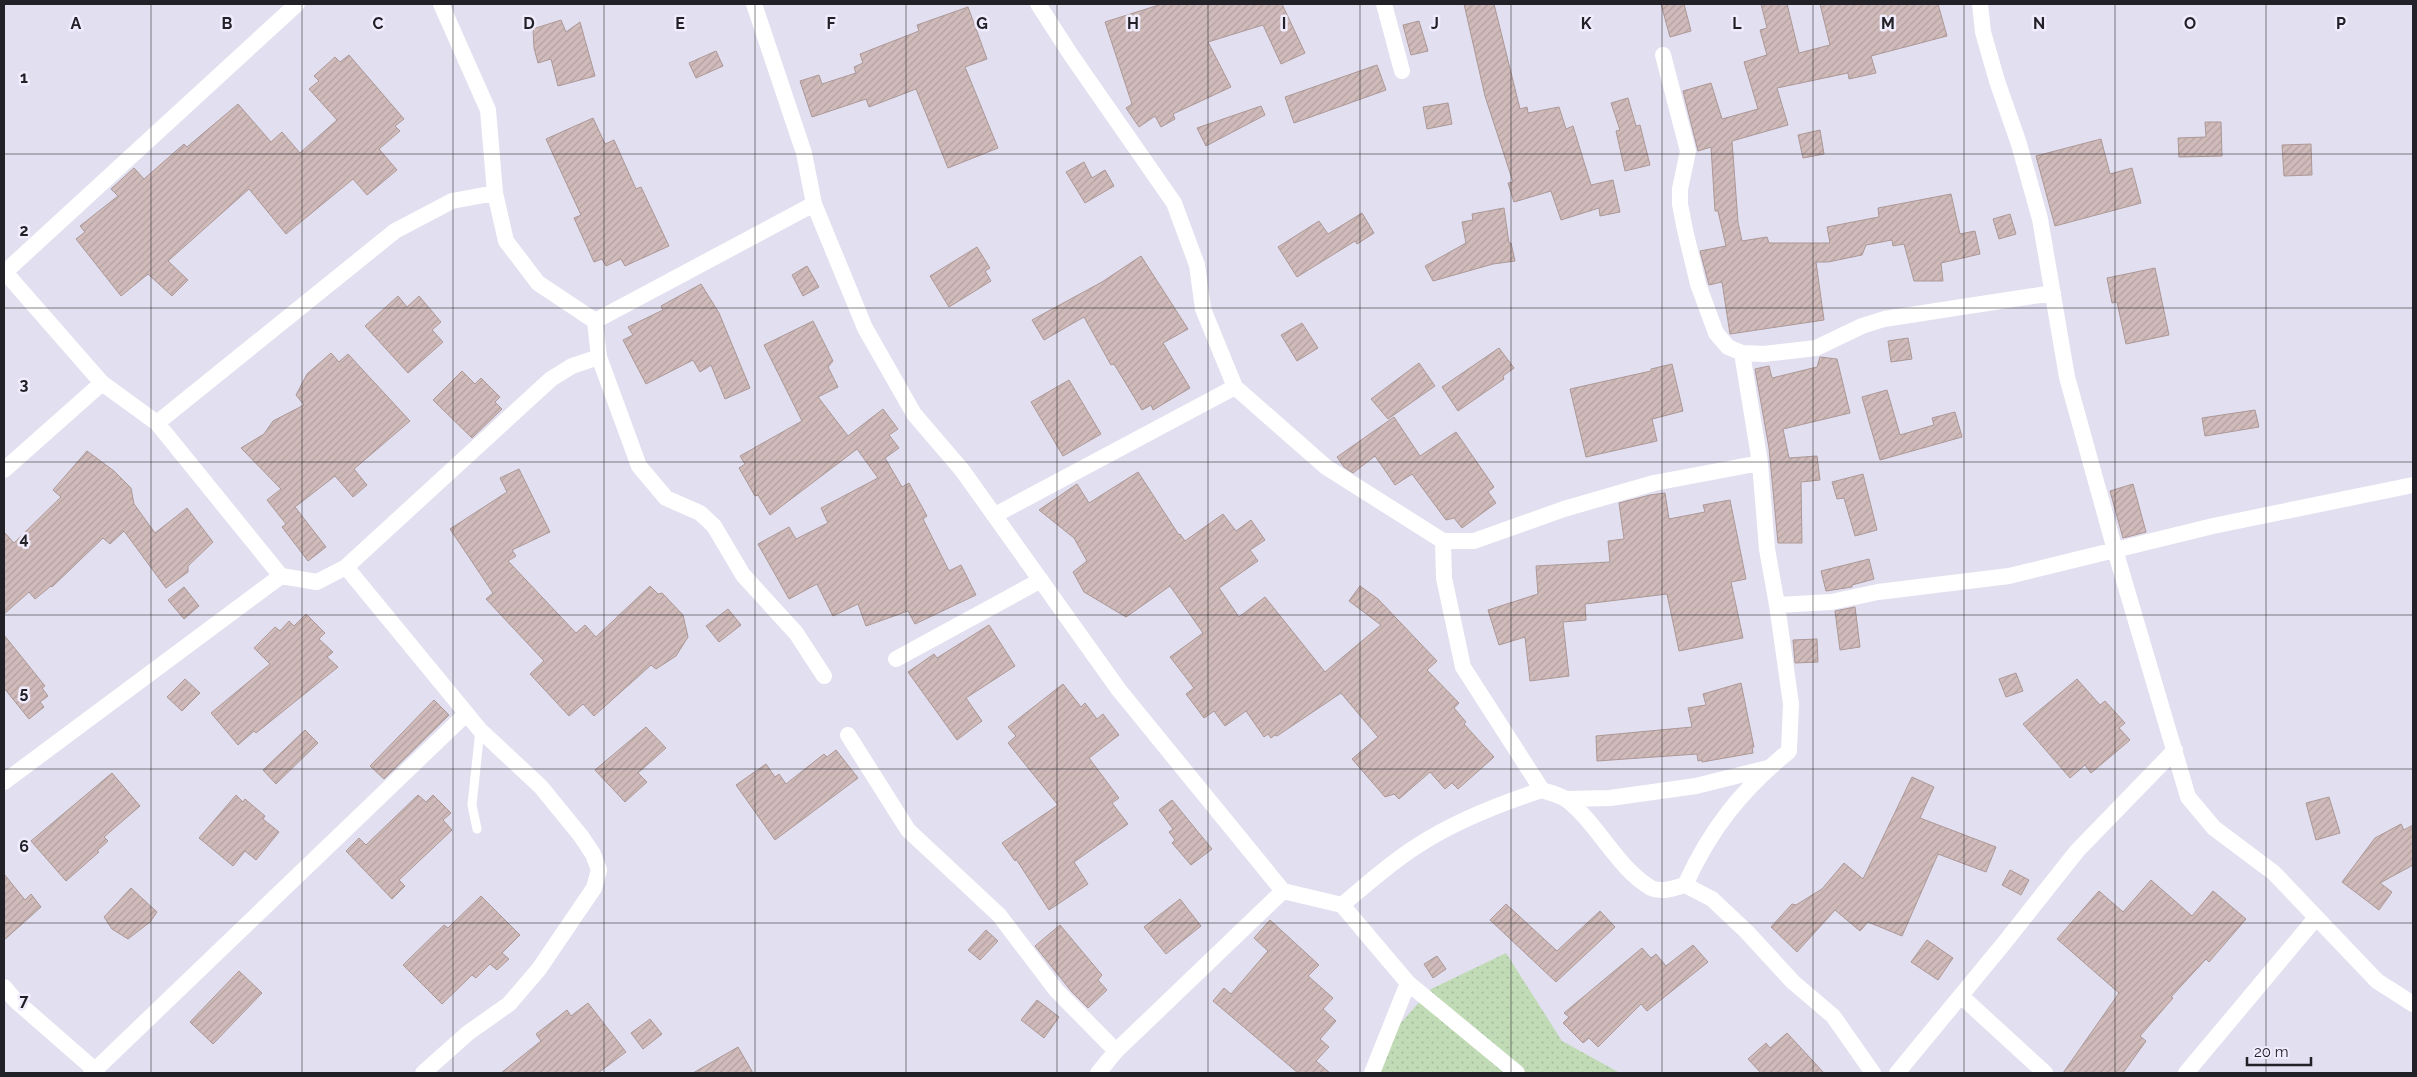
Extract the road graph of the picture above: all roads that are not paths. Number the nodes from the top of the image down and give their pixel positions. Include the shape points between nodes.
1 (297, 4) edge
2 (441, 4) edge
3 (754, 4) edge
4 (1038, 4) edge
5 (1384, 4) edge
6 (1980, 4) edge
7 (1662, 55) dead end
8 (1402, 72) dead end
9 (494, 194) junction
10 (814, 204) junction
11 (4, 271) edge
12 (2053, 293) junction
13 (595, 321) junction
14 (1742, 353) junction
15 (599, 357) junction
16 (102, 383) junction
17 (1235, 387) junction
18 (157, 423) junction
19 (1760, 463) junction
20 (4, 470) edge
21 (2413, 485) edge
22 (995, 515) junction
23 (1444, 541) junction
24 (2115, 550) junction
25 (346, 567) junction
26 (282, 576) junction
27 (1041, 580) junction
28 (1778, 605) junction
29 (896, 659) dead end
30 (824, 676) dead end
31 (466, 714) junction
32 (480, 730) junction
33 (848, 735) dead end
34 (2175, 750) junction
35 (1768, 768) junction
36 (4, 782) edge
37 (1542, 790) junction
38 (1566, 800) junction
39 (477, 829) dead end
40 (1685, 885) junction
41 (1283, 891) junction
42 (1342, 905) junction
43 (2315, 919) junction
44 (1408, 983) junction
45 (4, 987) edge
46 (1961, 996) junction
47 (2413, 1004) edge
48 (1116, 1051) junction
49 (94, 1072) edge
50 (423, 1073) edge
51 (1098, 1073) edge
52 (1372, 1073) edge
53 (1517, 1073) edge
54 (1873, 1073) edge
55 (1897, 1073) edge
56 (2045, 1073) edge
57 (2186, 1073) edge

1 - 11 street
2 - 9 street via 488,110
3 - 10 street via 804,153
4 - 17 street via 1174,203 1198,265 1203,309
5 - 8 street
6 - 12 street via 1997,81 2040,219
7 - 14 street via 1688,151 1680,204 1698,284 1716,333 1728,347
9 - 13 street via 506,241 538,283
9 - 18 street via 452,201 395,231
10 - 13 street
10 - 22 street via 865,328 914,414
11 - 16 street
12 - 14 street via 1884,319 1816,348
12 - 24 street via 2067,377
13 - 15 street
14 - 19 street
15 - 25 street via 572,366 551,379
15 - 30 street via 638,466 666,498 700,514 714,526 743,576 796,633
16 - 18 street
16 - 20 street
17 - 22 street
17 - 23 street via 1326,467
18 - 26 street
19 - 23 street via 1654,483 1564,509 1474,542
19 - 28 street via 1767,549
21 - 24 street
22 - 27 street
23 - 37 street via 1444,578 1463,667
24 - 28 street via 2009,576 1878,592 1831,602
24 - 34 street
25 - 26 street via 317,582
25 - 31 street
26 - 36 street
27 - 29 street
27 - 41 street via 1119,690
28 - 35 street via 1792,704 1789,751
31 - 32 street
31 - 49 street
32 - 39 lane via 472,805
32 - 50 street via 541,787 581,836 599,870 594,888 539,969 509,1004 468,1033
33 - 48 street via 908,830 1000,915 1056,990
34 - 43 street via 2188,797 2214,828 2274,873
34 - 46 street via 2077,851
35 - 38 street via 1696,786 1610,798
35 - 40 street via 1730,808 1701,851
37 - 38 street
37 - 42 street via 1503,803 1417,846
38 - 40 street via 1626,866 1652,888 1670,890
40 - 54 street via 1712,899 1793,982 1833,1016
41 - 42 street
41 - 48 street
42 - 44 street
43 - 47 street via 2377,981
43 - 57 street
44 - 52 street
44 - 53 street
45 - 49 street
46 - 55 street
46 - 56 street
48 - 51 street

